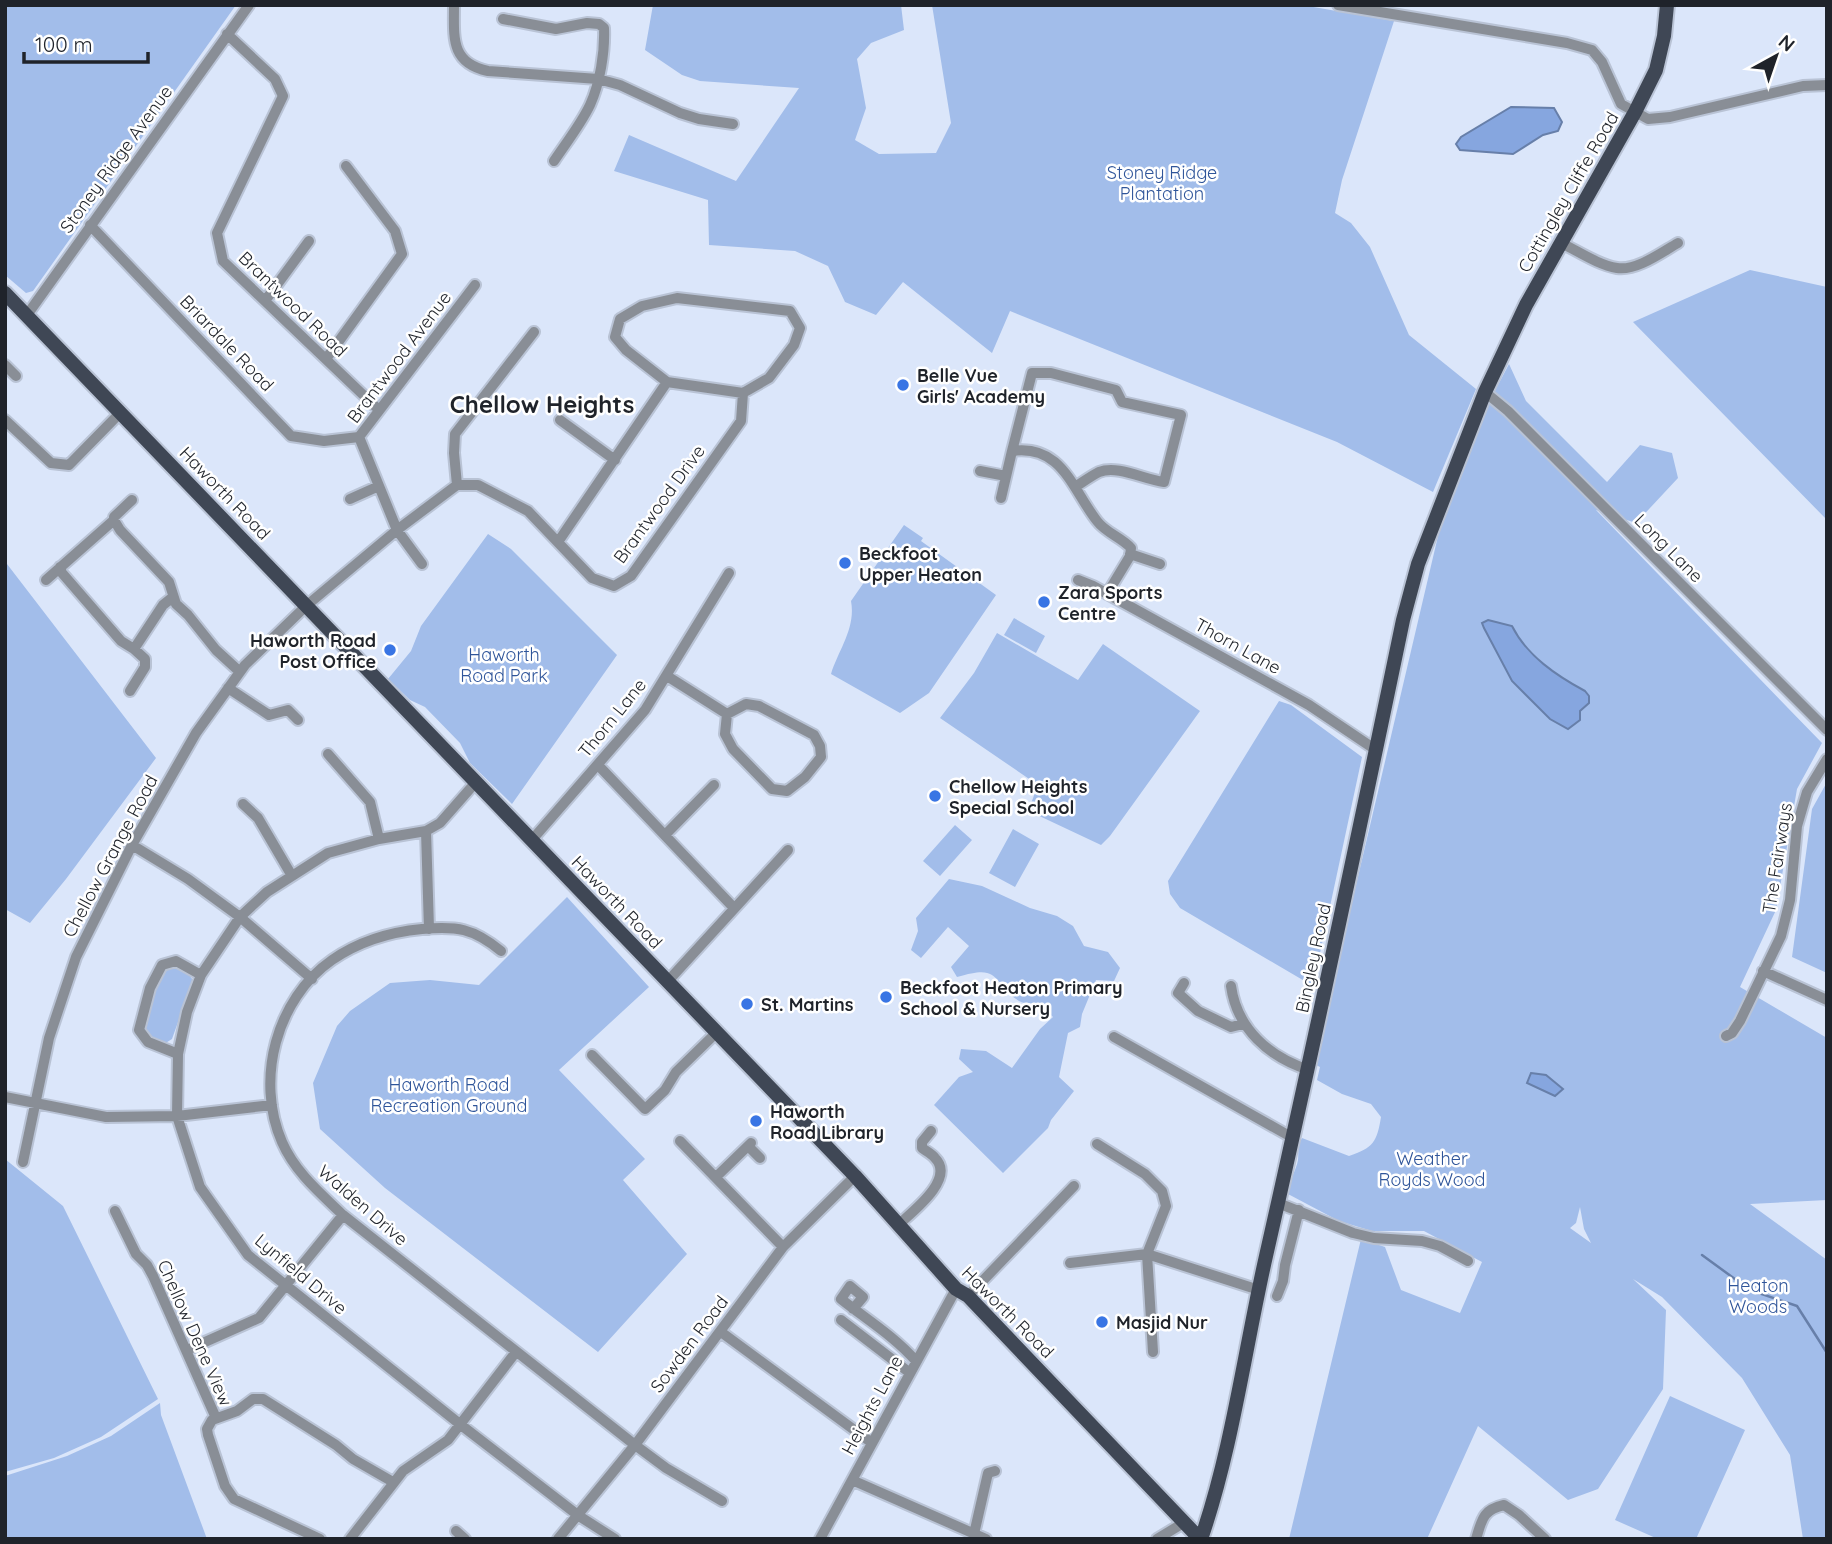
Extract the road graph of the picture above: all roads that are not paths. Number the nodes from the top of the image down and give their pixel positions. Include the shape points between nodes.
1 (249, 5) edge
2 (454, 5) edge
3 (1338, 5) edge
4 (1667, 5) edge
5 (503, 19) dead end
6 (227, 34) junction
7 (598, 79) junction
8 (1827, 85) edge
9 (1635, 112) junction
10 (733, 124) dead end
11 (554, 161) dead end
12 (346, 166) dead end
13 (90, 225) junction
14 (309, 242) dead end
15 (1561, 243) junction
16 (1678, 243) dead end
17 (475, 285) dead end
18 (5, 293) edge
19 (265, 301) junction
20 (27, 315) junction
21 (534, 332) dead end
22 (326, 359) junction
23 (5, 365) edge
24 (16, 376) dead end
25 (667, 382) junction
26 (1485, 392) junction
27 (743, 393) junction
28 (379, 410) junction
29 (121, 412) junction
30 (5, 420) edge
31 (560, 420) dead end
32 (359, 437) junction
33 (1012, 451) junction
34 (615, 460) junction
35 (980, 471) dead end
36 (1006, 477) junction
37 (457, 485) junction
38 (379, 486) junction
39 (1075, 487) junction
40 (1001, 498) dead end
41 (350, 499) dead end
42 (132, 500) dead end
43 (114, 520) junction
44 (397, 530) junction
45 (558, 541) junction
46 (1130, 554) junction
47 (422, 564) dead end
48 (1160, 565) dead end
49 (61, 567) junction
50 (729, 573) dead end
51 (46, 580) dead end
52 (1078, 580) dead end
53 (1107, 594) junction
54 (173, 597) junction
55 (306, 606) junction
56 (134, 649) junction
57 (240, 672) junction
58 (667, 676) junction
59 (228, 688) junction
60 (130, 691) dead end
61 (727, 714) junction
62 (298, 720) dead end
63 (1827, 730) edge
64 (1376, 750) junction
65 (328, 754) dead end
66 (1827, 759) edge
67 (598, 765) junction
68 (476, 782) junction
69 (714, 785) dead end
70 (243, 803) dead end
71 (426, 831) junction
72 (666, 834) junction
73 (379, 839) junction
74 (531, 841) junction
75 (132, 845) junction
76 (788, 850) dead end
77 (292, 876) junction
78 (734, 908) junction
79 (240, 917) junction
80 (429, 929) junction
81 (501, 951) dead end
82 (1763, 971) junction
83 (201, 975) junction
84 (312, 979) junction
85 (668, 981) junction
86 (1184, 983) dead end
87 (1231, 986) dead end
88 (1827, 1000) edge
89 (1243, 1024) junction
90 (716, 1033) junction
91 (1726, 1036) dead end
92 (1114, 1037) dead end
93 (178, 1054) junction
94 (592, 1055) dead end
95 (1309, 1070) junction
96 (5, 1097) edge
97 (36, 1103) junction
98 (272, 1105) junction
99 (177, 1116) junction
100 (931, 1131) dead end
101 (1293, 1138) junction
102 (680, 1141) dead end
103 (1097, 1144) dead end
104 (760, 1158) dead end
105 (23, 1162) dead end
106 (855, 1176) junction
107 (716, 1177) junction
108 (1074, 1186) dead end
109 (1278, 1203) junction
110 (1299, 1210) junction
111 (115, 1211) dead end
112 (343, 1215) junction
113 (898, 1225) junction
114 (782, 1247) junction
115 (1147, 1254) junction
116 (1468, 1261) dead end
117 (1070, 1263) dead end
118 (286, 1286) junction
119 (1259, 1290) junction
120 (962, 1292) junction
121 (1277, 1296) dead end
122 (853, 1309) dead end
123 (841, 1320) dead end
124 (721, 1332) junction
125 (187, 1350) junction
126 (516, 1352) junction
127 (1153, 1352) dead end
128 (916, 1361) junction
129 (910, 1373) junction
130 (216, 1418) junction
131 (461, 1425) junction
132 (872, 1443) junction
133 (635, 1446) junction
134 (995, 1471) dead end
135 (852, 1480) junction
136 (393, 1482) junction
137 (722, 1502) dead end
138 (579, 1516) junction
139 (1185, 1522) junction
140 (974, 1534) junction
141 (320, 1539) edge
142 (350, 1539) edge
143 (558, 1539) edge
144 (615, 1539) edge
145 (820, 1539) edge
146 (986, 1539) edge
147 (1157, 1539) edge
148 (1200, 1539) edge
149 (1476, 1539) edge
150 (1545, 1539) edge

1 - 6 street, Stoney Ridge Avenue
2 - 7 street via 454,39 460,55 473,68
3 - 9 street via 1592,50 1620,104
4 - 9 main road, Cottingley Cliffe Road via 1656,70
5 - 7 street via 556,29 599,23 604,41
6 - 13 street, Stoney Ridge Avenue
6 - 19 street, Brantwood Road via 275,79 283,96 217,233 223,261
7 - 10 street via 680,113
7 - 11 street via 590,104
8 - 9 street via 1803,86 1670,117 1648,119
9 - 15 main road, Cottingley Cliffe Road
12 - 22 street via 395,231 402,254
13 - 20 street, Stoney Ridge Avenue
13 - 32 street, Briardale Road via 291,436 324,441
14 - 19 street
15 - 16 street via 1619,269
15 - 26 main road, Cottingley Cliffe Road
17 - 28 street, Brantwood Avenue
18 - 20 main road, Haworth Road
19 - 22 street, Brantwood Road
20 - 29 main road, Haworth Road
21 - 37 street via 455,434
22 - 28 street, Brantwood Road
23 - 24 street
25 - 27 street
25 - 27 street via 615,337 620,319 642,306 677,298 790,312 800,328 794,345 769,378
25 - 34 street
26 - 63 street, Long Lane
26 - 64 main road, Bingley Road via 1418,564
27 - 45 street, Brantwood Drive via 741,421 631,576 614,586 592,578
28 - 32 street, Brantwood Avenue
29 - 30 street via 69,465 51,463
29 - 55 main road, Haworth Road
31 - 34 street
32 - 38 street, Brantwood Avenue
33 - 36 street
33 - 39 street via 1024,449 1056,461
33 - 39 street via 1032,373 1051,373 1116,390 1122,402 1181,415 1164,481 1117,469 1099,472
34 - 45 street
35 - 36 street
36 - 40 street
37 - 44 street
37 - 45 street, Brantwood Drive via 478,485 528,511
38 - 41 street
38 - 44 street, Brantwood Avenue
39 - 46 street via 1098,524 1126,542
42 - 43 street
43 - 49 street
43 - 54 street via 169,582
44 - 47 street, Brantwood Avenue
44 - 55 street
46 - 48 street
46 - 53 street
49 - 51 street
49 - 56 street via 121,641
50 - 58 street, Thorn Lane
52 - 53 street, Thorn Lane
53 - 64 street, Thorn Lane via 1309,705
54 - 56 street
54 - 57 street via 209,643
55 - 57 street, Chellow Grange Road
55 - 68 main road, Haworth Road
56 - 60 street via 145,659 145,667
57 - 59 street, Chellow Grange Road
58 - 61 street
58 - 67 street, Thorn Lane
59 - 62 street via 269,715 288,709
59 - 75 street, Chellow Grange Road via 196,733
61 - 61 street via 746,704 759,706 814,735 821,757 787,791 772,789 733,749 724,734
64 - 95 main road, Bingley Road
65 - 73 street via 370,802
66 - 82 street, The Fairways via 1807,792 1797,827 1790,900 1781,936
67 - 72 street
67 - 74 street, Thorn Lane
68 - 71 street
68 - 74 main road, Haworth Road
69 - 72 street
70 - 77 street via 258,818
71 - 73 street, Lynfield Drive
71 - 80 street
72 - 78 street
73 - 77 street, Lynfield Drive via 328,853
74 - 85 main road, Haworth Road
75 - 79 street
75 - 97 street, Chellow Grange Road via 76,957 49,1038
76 - 78 street
77 - 79 street, Lynfield Drive
78 - 85 street
79 - 83 street, Lynfield Drive
79 - 84 street
80 - 81 street, Walden Drive via 461,929 482,936
80 - 84 street, Walden Drive via 398,931 364,943 331,960
82 - 88 street
82 - 91 street, The Fairways via 1740,1021
83 - 93 street, Lynfield Drive
83 - 93 street via 176,961 162,965 150,988 139,1030 148,1042
84 - 98 street, Walden Drive via 290,1006 274,1042
85 - 90 main road, Haworth Road
86 - 89 street via 1178,993 1198,1010 1231,1027
87 - 89 street
89 - 95 street via 1276,1055
90 - 94 street via 645,1108
90 - 106 main road, Haworth Road
92 - 101 street
93 - 99 street, Lynfield Drive
95 - 101 main road, Bingley Road
96 - 97 street
97 - 99 street via 106,1117
97 - 105 street, Chellow Grange Road
98 - 99 street
98 - 112 street, Walden Drive via 282,1142 306,1180
99 - 118 street, Lynfield Drive via 200,1187 216,1212 248,1255
100 - 113 street via 918,1151 936,1158 940,1178 935,1189
101 - 109 main road, Bingley Road
102 - 107 street
103 - 115 street via 1145,1174 1162,1191 1166,1206
104 - 107 street via 750,1145
106 - 113 main road, Haworth Road
106 - 114 street, Sowden Road
107 - 114 street
108 - 120 street, Heights Lane
109 - 110 street
109 - 119 main road, Bingley Road
110 - 116 street via 1353,1233 1422,1241
110 - 121 street
111 - 125 street, Chellow Dene View via 136,1254 148,1265
112 - 118 street
112 - 126 street, Walden Drive
113 - 120 main road, Haworth Road
114 - 124 street, Sowden Road
115 - 117 street
115 - 119 street
115 - 127 street
118 - 125 street via 259,1318
118 - 131 street, Lynfield Drive
119 - 148 main road, Bingley Road via 1214,1500
120 - 128 street, Heights Lane
120 - 139 main road, Haworth Road
122 - 128 street
123 - 129 street
124 - 132 street
124 - 133 street, Sowden Road
125 - 130 street, Chellow Dene View
126 - 131 street
126 - 133 street, Walden Drive
128 - 129 street, Heights Lane
129 - 132 street, Heights Lane
130 - 136 street via 253,1399 263,1399
130 - 141 street, Chellow Dene View via 208,1424 208,1435 228,1493 242,1505
131 - 136 street
131 - 138 street, Lynfield Drive
132 - 135 street, Heights Lane
133 - 137 street, Walden Drive
133 - 138 street, Sowden Road
134 - 140 street via 988,1474
135 - 140 street
135 - 145 street, Heights Lane
136 - 142 street
138 - 143 street, Sowden Road
138 - 144 street, Lynfield Drive
139 - 147 street
139 - 148 main road, Haworth Road
140 - 146 street
149 - 150 street via 1484,1516 1503,1505

